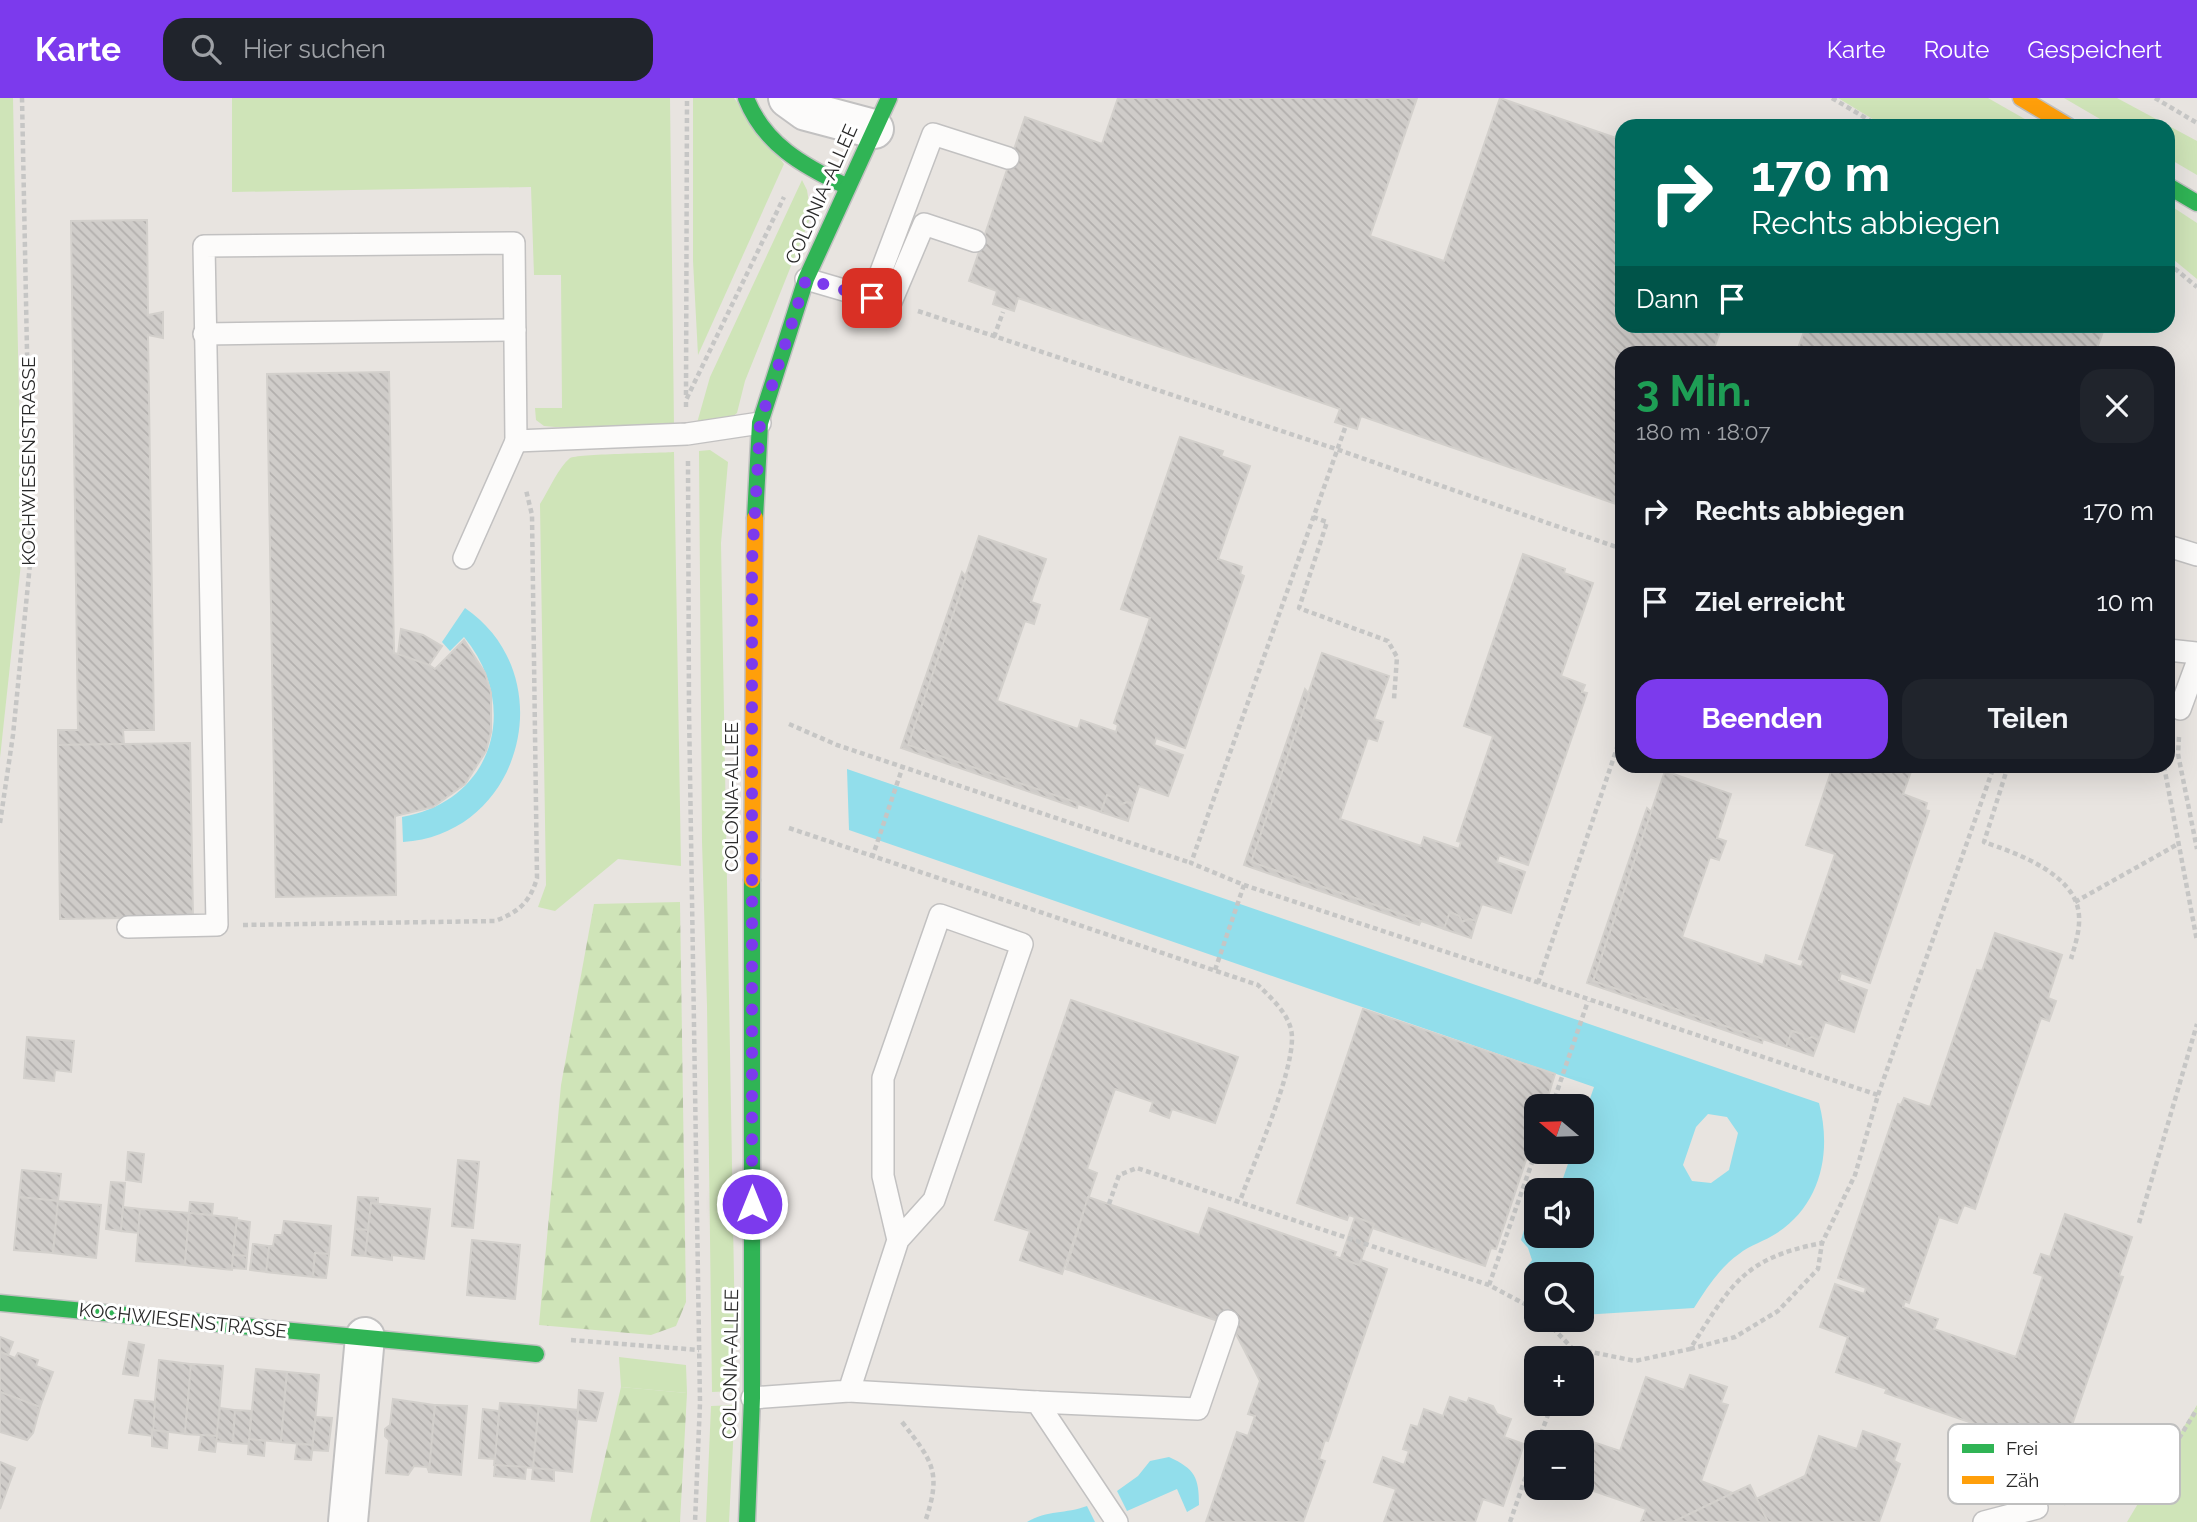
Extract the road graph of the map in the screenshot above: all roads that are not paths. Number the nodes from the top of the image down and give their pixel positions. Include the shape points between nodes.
1 (746, 98) edge
2 (788, 98) edge
3 (2021, 98) edge
4 (882, 113) edge
5 (2056, 119) edge
6 (1008, 158) dead end
7 (846, 186) junction
8 (2175, 190) edge
9 (2197, 203) edge
10 (975, 241) dead end
11 (806, 279) junction
12 (881, 300) junction
13 (515, 330) junction
14 (204, 334) junction
15 (760, 423) junction
16 (516, 441) junction
17 (2175, 548) edge
18 (2197, 555) edge
19 (464, 558) dead end
20 (2175, 651) edge
21 (2197, 653) edge
22 (2197, 663) edge
23 (2180, 709) road end
24 (128, 927) dead end
25 (898, 1240) junction
26 (0, 1303) edge
27 (1228, 1321) dead end
28 (365, 1337) junction
29 (536, 1354) road end
30 (849, 1391) junction
31 (752, 1398) junction
32 (1037, 1402) junction
33 (2037, 1508) road end
34 (348, 1522) edge
35 (747, 1522) edge
36 (1117, 1522) edge
37 (1984, 1522) edge

1 - 7 main road via 764,131 800,164
2 - 4 street via 806,110
3 - 5 main road
4 - 7 main road, COLONIA-ALLEE
6 - 12 lane via 933,134
7 - 11 main road, COLONIA-ALLEE
8 - 9 main road
10 - 12 lane via 924,224
11 - 12 lane
11 - 15 main road, COLONIA-ALLEE
13 - 14 lane
13 - 14 lane via 514,243 204,246
13 - 16 lane
14 - 24 lane via 216,925
15 - 16 lane via 687,435
15 - 31 main road, COLONIA-ALLEE via 752,562
16 - 19 lane
17 - 18 lane
20 - 21 lane
22 - 23 lane
25 - 25 lane via 934,1200 1022,944 940,915 883,1078 884,1176
25 - 30 lane
26 - 28 main road, KOCHWIESENSTRASSE
27 - 32 lane via 1198,1409
28 - 29 main road, KOCHWIESENSTRASSE
28 - 34 street
30 - 31 lane
30 - 32 lane
31 - 35 main road, COLONIA-ALLEE
32 - 36 lane
33 - 37 lane

